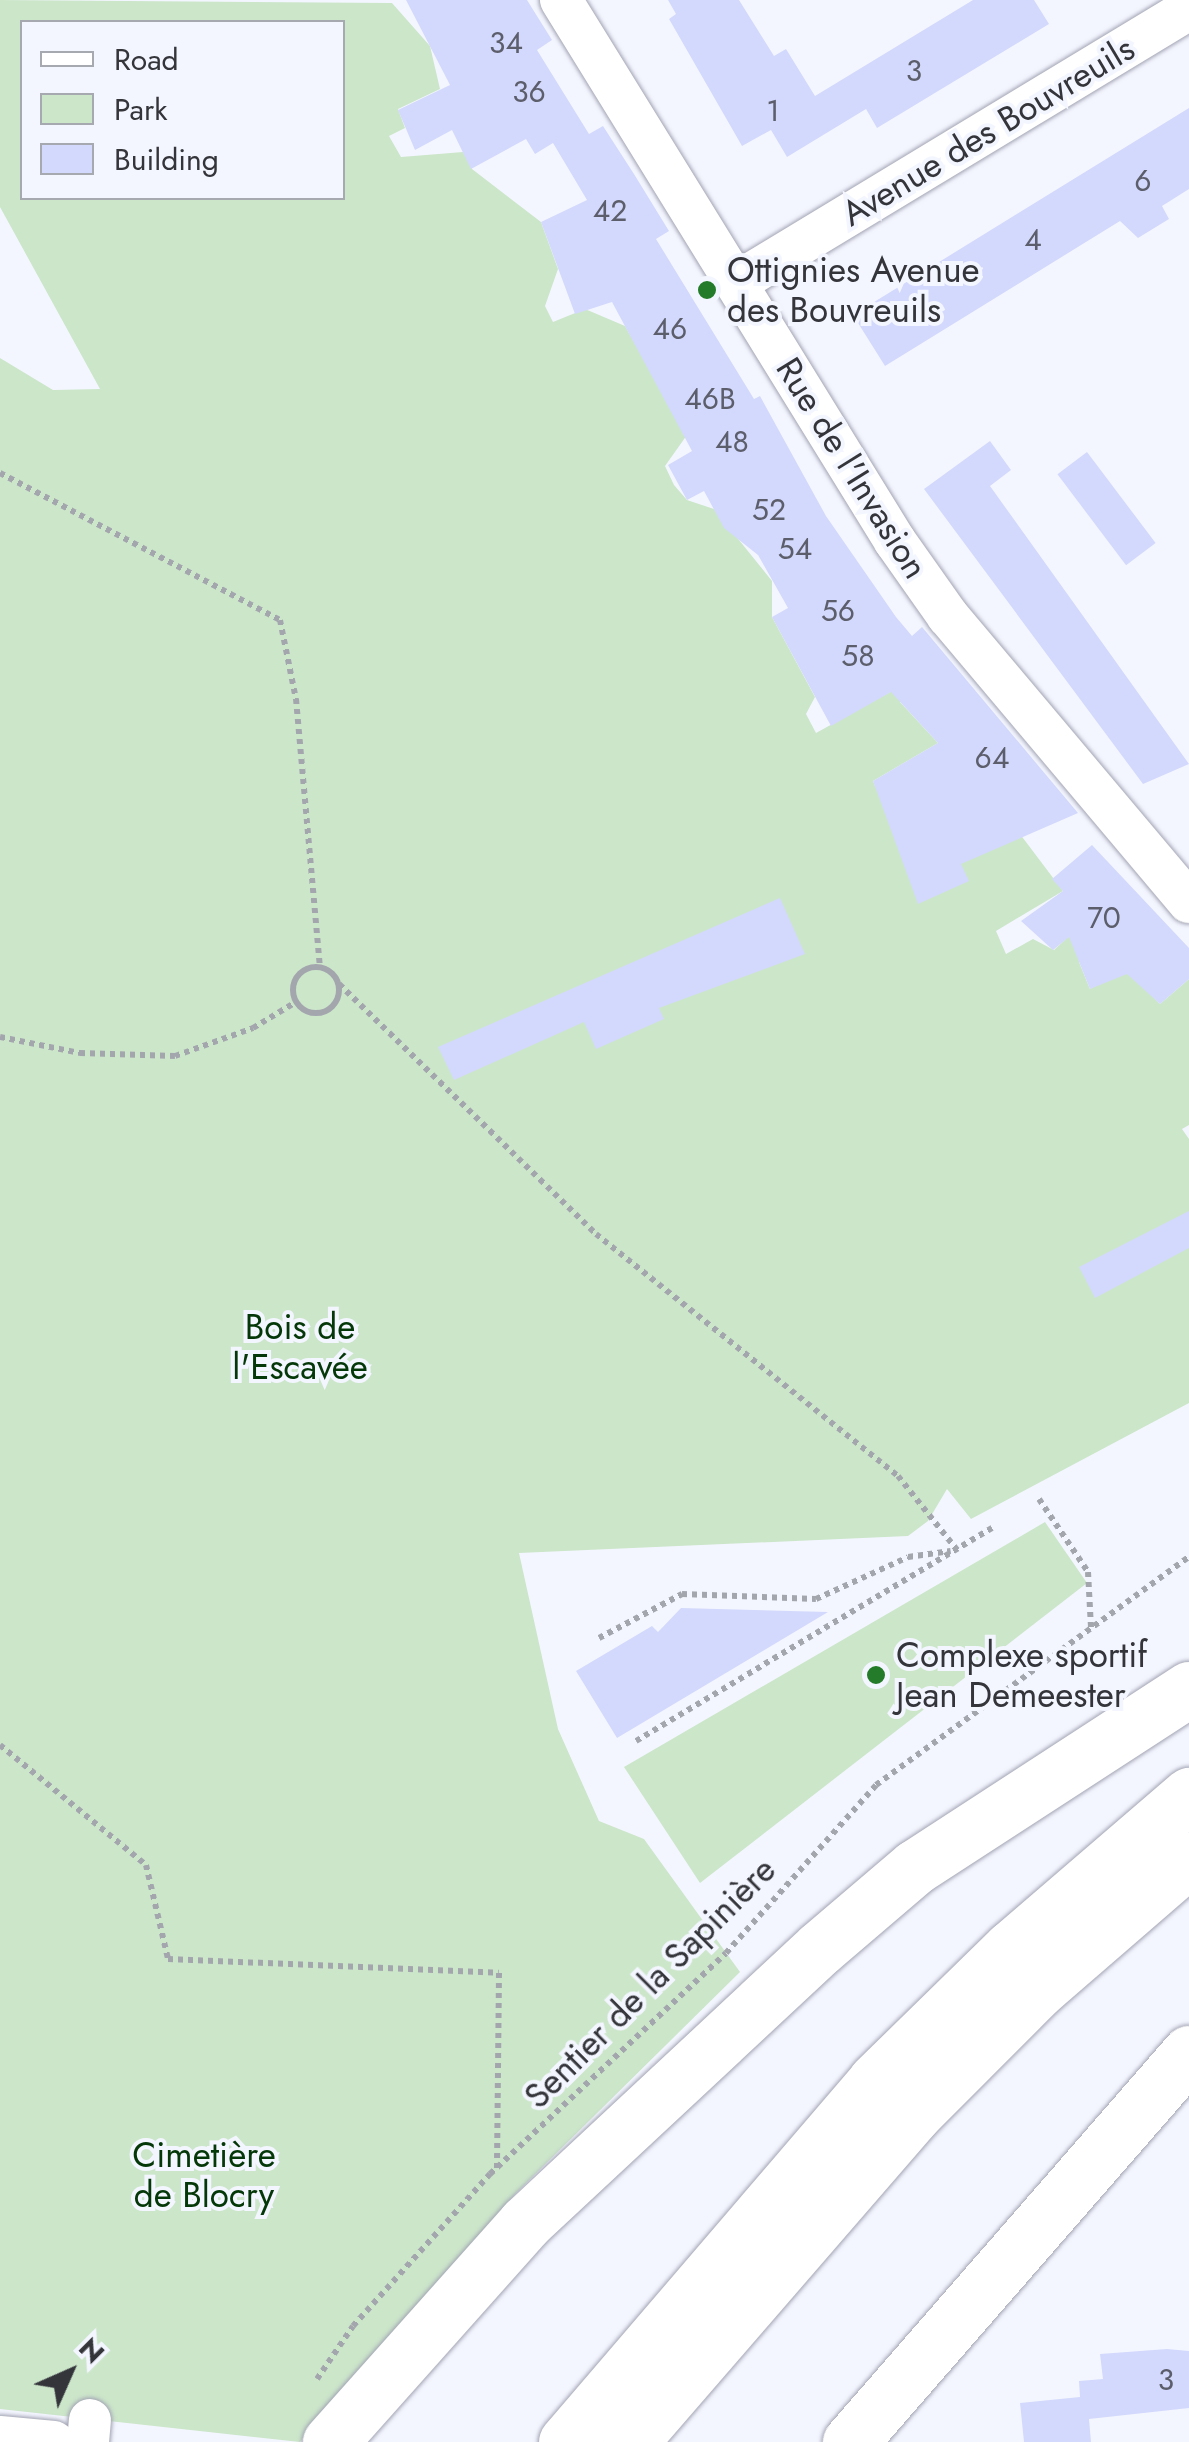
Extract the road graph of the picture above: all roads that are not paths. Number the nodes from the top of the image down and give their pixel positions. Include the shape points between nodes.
1 (560, 0) edge
2 (1189, 10) edge
3 (736, 284) junction
4 (1189, 902) edge
5 (1189, 1688) edge
6 (1189, 1795) edge
7 (1189, 1859) edge
8 (1189, 2053) edge
9 (0, 2437) edge
10 (54, 2442) edge
11 (330, 2442) edge
12 (566, 2442) edge
13 (630, 2442) edge
14 (850, 2442) edge

1 - 3 street, Rue de l'Invasion
2 - 3 street, Avenue des Bouvreuils
3 - 4 street, Rue de l'Invasion via 948,616
5 - 11 highway via 915,1867 820,1948 525,2223
6 - 12 highway via 1011,1948 876,2081
7 - 13 highway via 1038,1990 912,2115
8 - 14 highway
9 - 10 street

